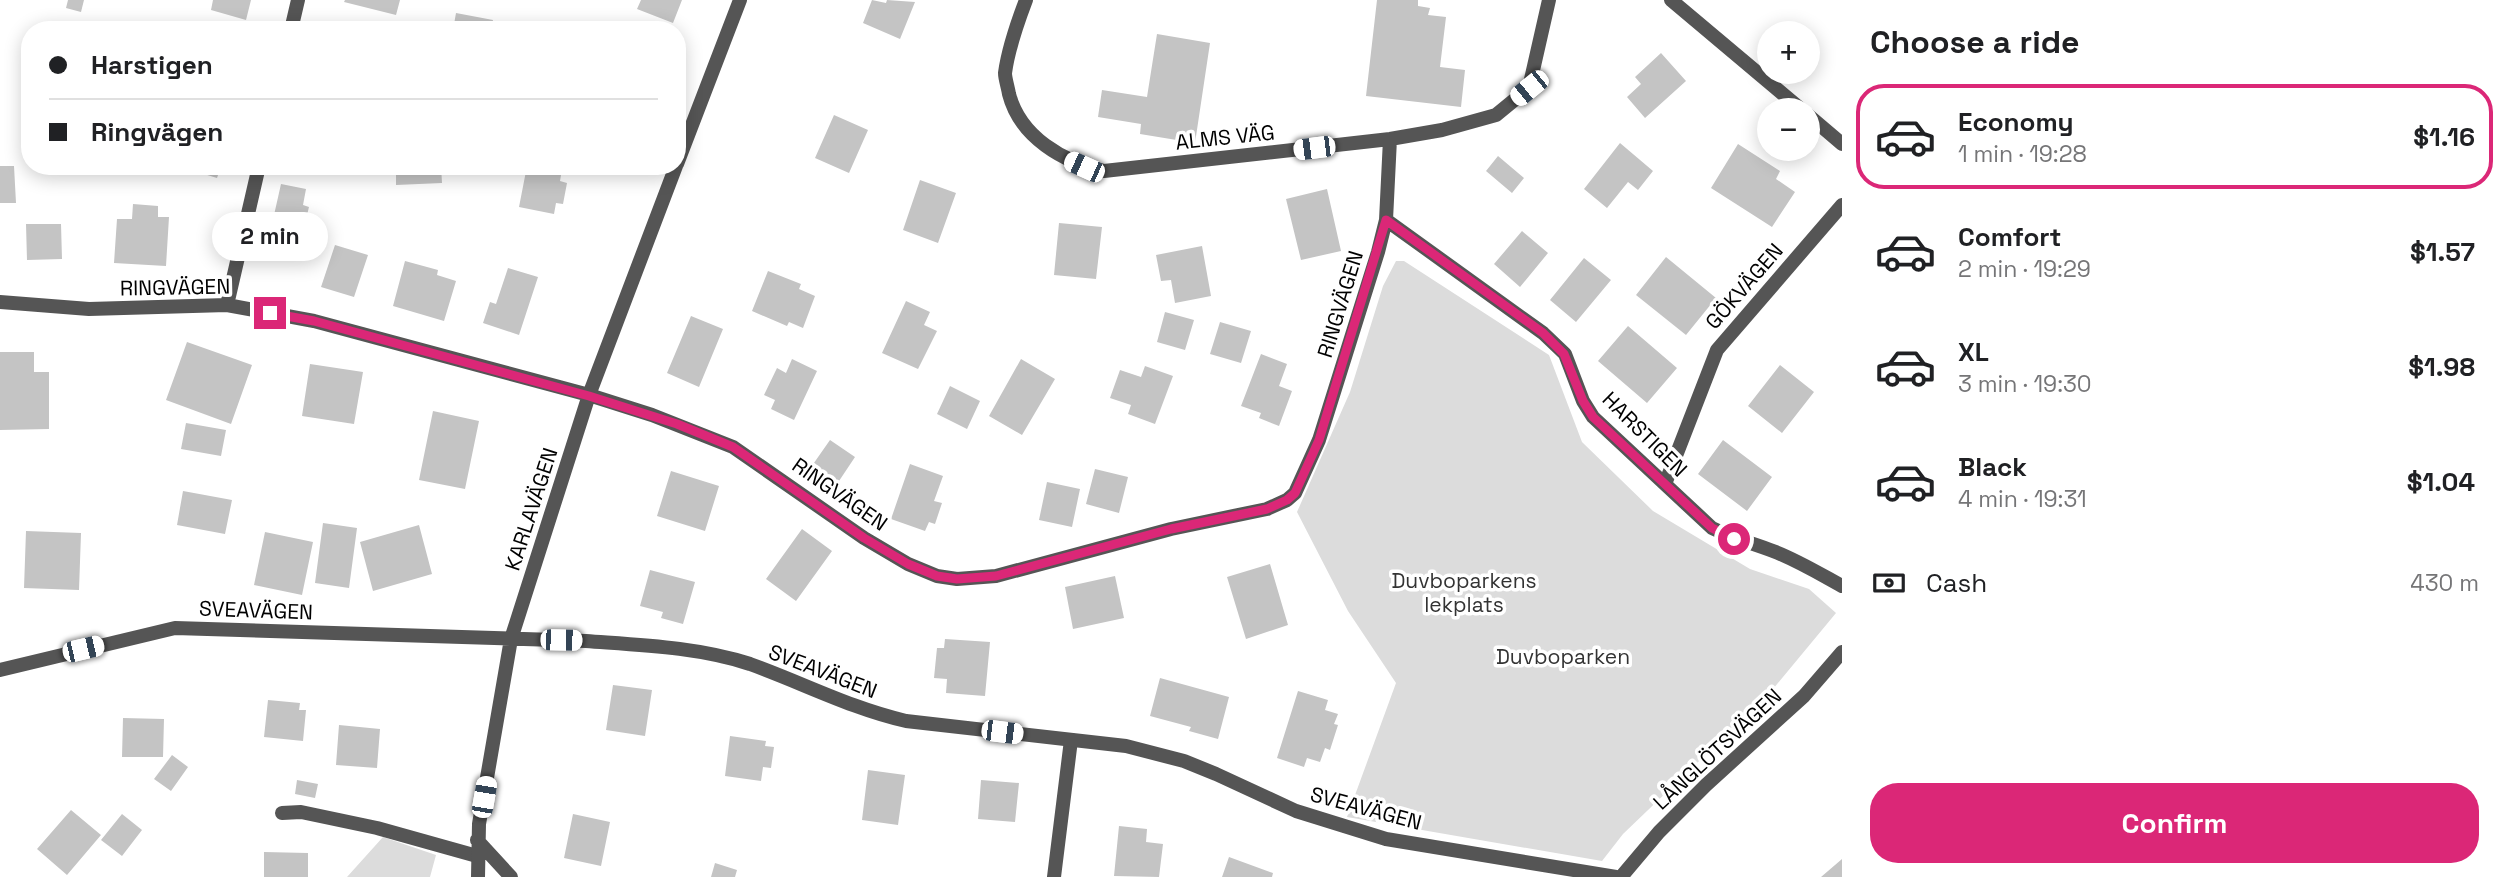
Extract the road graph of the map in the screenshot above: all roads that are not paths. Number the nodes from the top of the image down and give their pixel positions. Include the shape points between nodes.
1 (298, 0) edge
2 (740, 0) edge
3 (1026, 0) edge
4 (1549, 0) edge
5 (1671, 0) edge
6 (293, 21) edge
7 (1788, 98) edge
8 (1820, 125) edge
9 (1390, 139) junction
10 (686, 141) edge
11 (1842, 144) edge
12 (257, 175) edge
13 (673, 175) edge
14 (1842, 205) edge
15 (1386, 220) junction
16 (0, 302) edge
17 (227, 305) junction
18 (589, 396) junction
19 (1665, 484) junction
20 (1842, 586) edge
21 (511, 639) junction
22 (1842, 652) edge
23 (0, 670) edge
24 (1071, 740) junction
25 (282, 813) dead end
26 (477, 839) junction
27 (477, 856) junction
28 (478, 877) edge
29 (511, 877) edge
30 (1054, 877) edge
31 (1619, 877) edge

1 - 6 street
2 - 10 street, KARLAVÄGEN
3 - 9 street, ALMS VÄG via 1005,75 1013,109 1041,143 1084,167 1104,171
4 - 9 street, ALMS VÄG via 1529,88 1496,115
5 - 7 street
8 - 11 street
9 - 15 street, RINGVÄGEN
12 - 17 street
13 - 18 street, KARLAVÄGEN
14 - 19 street, GÖKVÄGEN via 1717,350
15 - 18 street, RINGVÄGEN via 1319,440 1295,493 1267,509 1171,529 996,576 957,579 908,564 733,447
15 - 19 street, HARSTIGEN via 1543,333 1564,354 1593,417
16 - 17 street, RINGVÄGEN via 89,309
17 - 18 street, RINGVÄGEN via 314,321
18 - 21 street, KARLAVÄGEN
19 - 20 street, HARSTIGEN via 1712,528 1796,561
21 - 23 street, SVEAVÄGEN via 175,628
21 - 24 street, SVEAVÄGEN via 650,645 717,656 749,664 871,713
21 - 26 street, KARLAVÄGEN
22 - 31 street, LÅNGLÖTSVÄGEN via 1804,696 1706,785
24 - 30 street
24 - 31 street, SVEAVÄGEN via 1126,746 1184,761 1296,811 1386,839
25 - 27 street via 301,812 352,823
26 - 27 street, KARLAVÄGEN
26 - 29 street
27 - 28 street, KARLAVÄGEN

